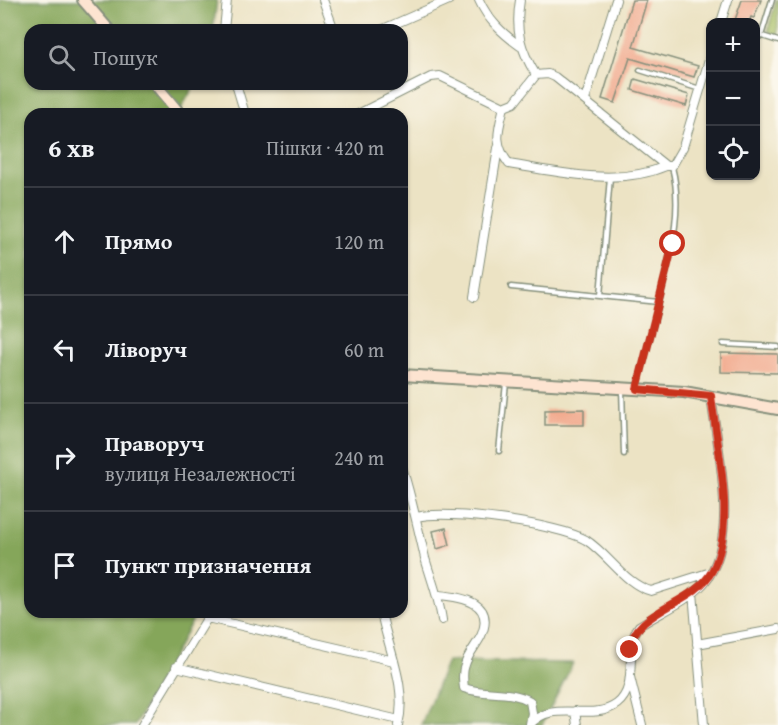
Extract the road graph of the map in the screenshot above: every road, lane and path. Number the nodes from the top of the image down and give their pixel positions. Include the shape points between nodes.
1 (83, 0) edge
2 (227, 0) edge
3 (323, 0) edge
4 (449, 0) edge
5 (479, 0) edge
6 (520, 0) edge
7 (616, 0) edge
8 (728, 0) edge
9 (772, 0) edge
10 (722, 18) edge
11 (104, 24) edge
12 (225, 24) edge
13 (332, 24) edge
14 (395, 24) edge
15 (761, 36) joint
16 (778, 41) edge
17 (520, 46) junction
18 (640, 70) dead end
19 (706, 72) edge
20 (536, 75) junction
21 (408, 89) edge
22 (701, 89) junction
23 (160, 90) edge
24 (238, 90) edge
25 (405, 90) edge
26 (585, 100) junction
27 (504, 107) junction
28 (175, 108) edge
29 (243, 108) edge
30 (370, 108) edge
31 (498, 148) junction
32 (669, 166) junction
33 (610, 176) junction
34 (511, 287) dead end
35 (600, 296) junction
36 (474, 297) dead end
37 (659, 302) junction
38 (723, 344) dead end
39 (778, 347) edge
40 (408, 375) edge
41 (506, 382) junction
42 (622, 388) junction
43 (637, 389) junction
44 (711, 396) junction
45 (778, 409) edge
46 (500, 451) dead end
47 (624, 454) dead end
48 (408, 487) edge
49 (417, 517) junction
50 (712, 571) junction
51 (693, 592) junction
52 (438, 595) junction
53 (207, 618) edge
54 (221, 618) edge
55 (383, 618) edge
56 (442, 620) dead end
57 (778, 629) edge
58 (697, 644) junction
59 (394, 661) junction
60 (176, 667) junction
61 (630, 676) junction
62 (575, 711) junction
63 (399, 722) edge
64 (142, 725) edge
65 (530, 725) edge
66 (577, 725) edge
67 (642, 725) edge
68 (704, 725) edge

1 - 11 main road
2 - 12 street
3 - 13 street
4 - 14 street
5 - 17 street via 501,31
6 - 17 street
7 - 26 street
8 - 10 street
9 - 15 lane
15 - 16 lane
17 - 20 street
18 - 22 lane
19 - 22 street
20 - 26 street via 555,77
20 - 27 street via 514,103
21 - 27 street via 440,76
22 - 32 street via 683,147
23 - 28 main road
24 - 29 street
25 - 30 street
26 - 32 street
27 - 31 street
31 - 33 street via 509,164
31 - 36 street
32 - 33 street via 650,173
32 - 37 lane via 677,197 673,244
33 - 35 lane
34 - 35 lane
35 - 37 lane
37 - 43 lane
38 - 39 lane
40 - 41 main road
41 - 42 main road
41 - 46 lane
42 - 43 main road
42 - 47 lane
43 - 44 main road
44 - 45 main road
44 - 50 street via 724,504 723,542
48 - 49 street
49 - 50 street via 446,513 564,532 584,539 632,581 651,591
49 - 52 street
50 - 51 street
51 - 58 street
51 - 61 street via 639,626 631,640
52 - 56 street
52 - 65 street via 471,600 480,608 483,618 482,633 464,667 464,688 524,697 532,707
53 - 60 street
54 - 59 street
55 - 59 street
57 - 58 street
58 - 68 street
59 - 63 street via 401,700
60 - 63 street
60 - 64 street
61 - 62 street via 625,696 616,705
61 - 67 street
62 - 65 street via 546,713
62 - 66 street

